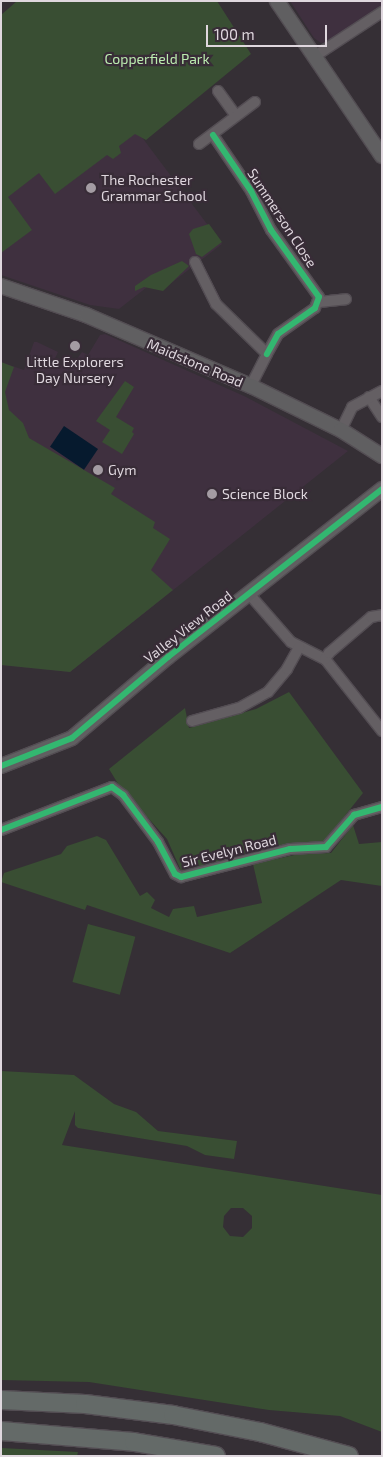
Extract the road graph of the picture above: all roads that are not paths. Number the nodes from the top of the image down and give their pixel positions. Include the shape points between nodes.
1 (277, 1) edge
2 (382, 12) edge
3 (315, 56) junction
4 (218, 91) dead end
5 (254, 102) dead end
6 (236, 114) junction
7 (212, 135) junction
8 (199, 144) dead end
9 (382, 156) edge
10 (194, 262) dead end
11 (1, 286) edge
12 (346, 299) dead end
13 (319, 302) junction
14 (267, 354) junction
15 (251, 386) junction
16 (382, 391) edge
17 (369, 397) junction
18 (382, 417) edge
19 (341, 430) junction
20 (382, 456) edge
21 (381, 490) edge
22 (250, 595) junction
23 (382, 615) edge
24 (299, 647) junction
25 (325, 660) junction
26 (192, 721) dead end
27 (382, 731) edge
28 (1, 766) edge
29 (382, 807) edge
30 (1, 830) edge
31 (1, 1400) edge
32 (1, 1431) edge
33 (216, 1456) edge
34 (349, 1456) edge

1 - 3 street
2 - 3 street
3 - 9 street
4 - 6 street
5 - 6 street
6 - 7 street
7 - 8 street
7 - 13 street, Summerson Close via 251,192 271,230 319,297
10 - 14 street via 216,304
11 - 15 street, Maidstone Road via 86,315
12 - 13 street
13 - 14 street via 278,334
14 - 15 street
15 - 19 street, Maidstone Road
16 - 17 street
17 - 18 street
17 - 19 street via 352,407
19 - 20 street, Maidstone Road
21 - 22 street, Valley View Road
22 - 24 street via 273,624
22 - 28 street, Valley View Road via 168,657 72,738
23 - 25 street via 372,617 328,652
24 - 25 street
24 - 26 street via 287,670 268,692 239,708
25 - 27 street
29 - 30 street, Sir Evelyn Road via 354,815 326,847 290,849 181,877 175,874 159,843 123,795 112,787
31 - 34 highway via 85,1404 173,1415 260,1432
32 - 33 highway via 134,1442

